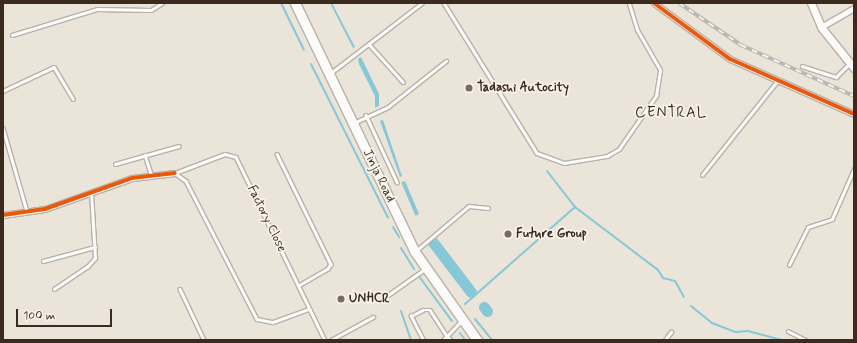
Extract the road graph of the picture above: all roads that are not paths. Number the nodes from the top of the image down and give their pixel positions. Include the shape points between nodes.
1 (162, 3) edge
2 (295, 3) edge
3 (422, 3) edge
4 (444, 3) edge
5 (629, 3) edge
6 (654, 3) edge
7 (811, 3) edge
8 (854, 8) edge
9 (821, 27) junction
10 (12, 35) dead end
11 (369, 44) junction
12 (446, 61) dead end
13 (802, 66) dead end
14 (851, 66) edge
15 (330, 74) junction
16 (778, 80) junction
17 (403, 82) dead end
18 (3, 91) edge
19 (73, 99) dead end
20 (854, 114) edge
21 (366, 115) junction
22 (352, 124) junction
23 (3, 128) edge
24 (179, 146) dead end
25 (277, 154) dead end
26 (145, 155) junction
27 (115, 164) dead end
28 (854, 169) edge
29 (151, 173) junction
30 (175, 173) junction
31 (702, 175) dead end
32 (397, 182) dead end
33 (91, 192) junction
34 (488, 208) dead end
35 (28, 211) junction
36 (3, 215) edge
37 (95, 247) junction
38 (415, 252) junction
39 (43, 261) dead end
40 (789, 265) dead end
41 (426, 269) junction
42 (298, 286) junction
43 (54, 289) dead end
44 (180, 289) dead end
45 (388, 295) dead end
46 (308, 308) junction
47 (373, 317) dead end
48 (462, 321) junction
49 (788, 331) dead end
50 (671, 332) dead end
51 (447, 336) junction
52 (204, 340) edge
53 (325, 340) edge
54 (331, 340) edge
55 (423, 340) edge
56 (443, 340) edge
57 (451, 340) edge
58 (476, 340) edge
59 (665, 340) edge
60 (806, 340) edge

1 - 10 lane via 150,10 97,9
2 - 15 highway, Jinja Road
3 - 11 lane
4 - 5 lane via 537,154 564,163 607,156 619,150 656,96 660,70 637,30
6 - 16 street via 730,59
7 - 9 street
8 - 9 street
9 - 14 street
11 - 15 lane
11 - 17 lane
12 - 21 lane via 388,107
13 - 14 lane via 836,77
15 - 22 highway, Jinja Road
16 - 20 street
16 - 31 lane
18 - 19 lane via 54,67
21 - 22 lane
21 - 32 lane
22 - 38 highway, Jinja Road
23 - 35 lane
24 - 26 lane
25 - 42 lane via 331,264 328,269
26 - 27 lane
26 - 29 lane
28 - 40 lane via 832,219 808,227
29 - 30 street
29 - 33 street
30 - 42 lane, Factory Close via 225,154 236,157
30 - 46 lane via 186,181 257,319 273,322
33 - 35 street
33 - 37 lane
34 - 38 lane via 469,206
35 - 36 street
37 - 39 lane
37 - 43 lane via 95,258 88,267
38 - 41 highway, Jinja Road
41 - 45 lane
41 - 48 highway, Jinja Road
42 - 46 lane, Factory Close
44 - 52 lane
46 - 53 lane, Factory Close
47 - 54 lane
48 - 51 lane
48 - 58 highway, Jinja Road
49 - 60 lane
50 - 59 lane
51 - 55 lane via 430,310 423,310 411,316
51 - 56 lane
51 - 57 lane

